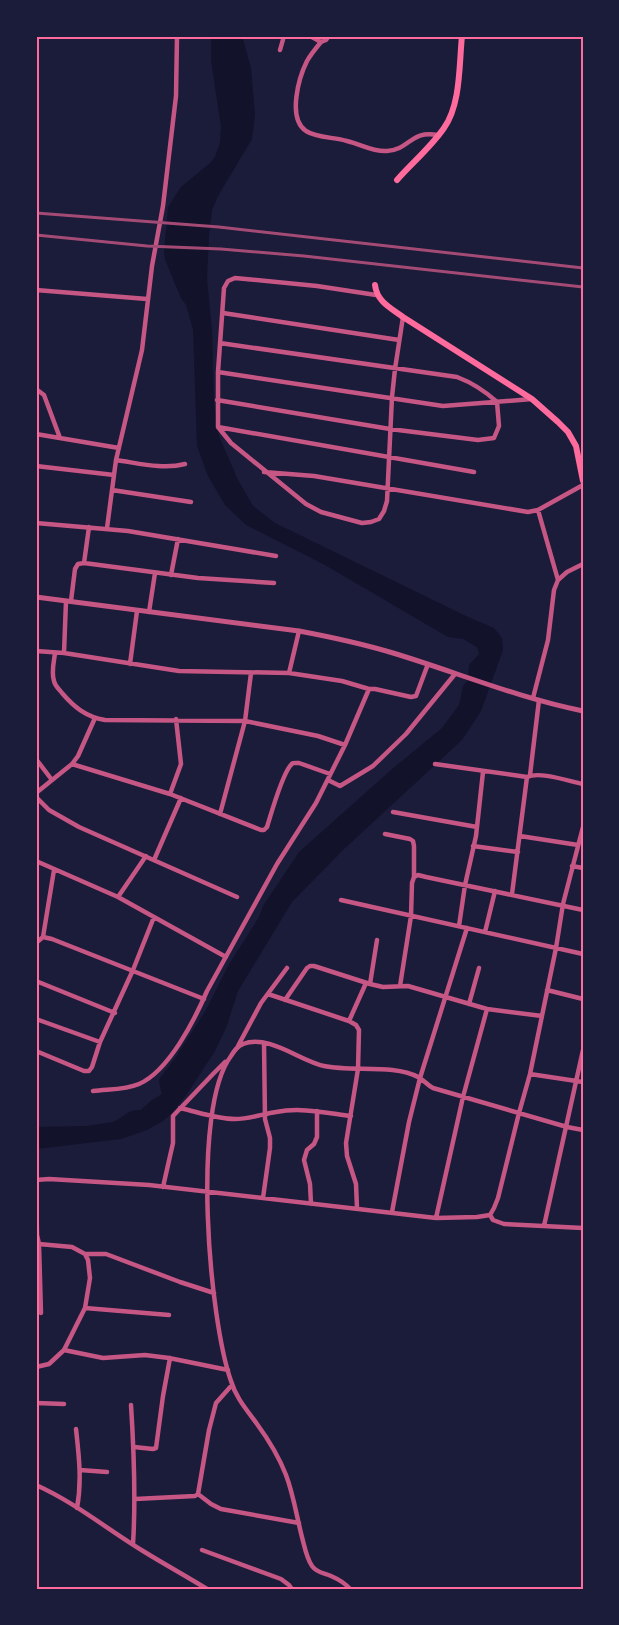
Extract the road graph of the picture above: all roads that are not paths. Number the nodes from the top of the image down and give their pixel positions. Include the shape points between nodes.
1 (177, 36) edge
2 (284, 36) edge
3 (310, 36) edge
4 (329, 36) edge
5 (462, 36) edge
6 (321, 42) junction
7 (280, 50) dead end
8 (438, 135) junction
9 (397, 180) dead end
10 (375, 285) dead end
11 (36, 290) edge
12 (376, 295) junction
13 (147, 299) junction
14 (223, 313) junction
15 (404, 317) junction
16 (399, 340) junction
17 (220, 343) junction
18 (395, 369) junction
19 (218, 372) junction
20 (36, 389) edge
21 (392, 397) junction
22 (532, 399) junction
23 (217, 400) junction
24 (497, 402) junction
25 (218, 427) junction
26 (390, 429) junction
27 (36, 434) edge
28 (60, 438) junction
29 (119, 448) junction
30 (390, 458) junction
31 (116, 460) junction
32 (185, 464) dead end
33 (36, 466) edge
34 (264, 472) junction
35 (474, 472) dead end
36 (114, 475) junction
37 (583, 483) edge
38 (388, 488) junction
39 (112, 490) junction
40 (191, 502) dead end
41 (538, 510) junction
42 (36, 524) edge
43 (89, 527) junction
44 (107, 528) junction
45 (178, 539) junction
46 (276, 556) dead end
47 (84, 563) junction
48 (583, 564) edge
49 (155, 573) junction
50 (171, 574) junction
51 (558, 580) junction
52 (274, 583) dead end
53 (36, 597) edge
54 (69, 601) junction
55 (137, 610) junction
56 (149, 612) junction
57 (299, 631) junction
58 (36, 651) edge
59 (55, 653) junction
60 (64, 653) junction
61 (130, 664) junction
62 (428, 664) junction
63 (251, 673) junction
64 (289, 673) junction
65 (456, 675) junction
66 (369, 689) junction
67 (536, 699) junction
68 (583, 711) edge
69 (94, 718) junction
70 (176, 719) junction
71 (245, 721) junction
72 (345, 745) junction
73 (36, 759) edge
74 (72, 764) junction
75 (435, 764) dead end
76 (483, 772) junction
77 (529, 776) junction
78 (329, 777) junction
79 (51, 780) junction
80 (583, 784) edge
81 (170, 794) junction
82 (36, 795) edge
83 (181, 798) junction
84 (393, 812) dead end
85 (220, 814) junction
86 (477, 827) junction
87 (583, 827) edge
88 (385, 834) dead end
89 (520, 836) junction
90 (578, 845) junction
91 (473, 846) junction
92 (518, 852) junction
93 (146, 856) junction
94 (154, 860) junction
95 (36, 861) edge
96 (572, 866) junction
97 (583, 868) edge
98 (54, 870) junction
99 (414, 877) junction
100 (465, 885) junction
101 (495, 891) junction
102 (512, 894) junction
103 (118, 897) junction
104 (237, 897) dead end
105 (341, 900) dead end
106 (563, 904) junction
107 (583, 910) edge
108 (411, 916) junction
109 (154, 917) junction
110 (459, 926) junction
111 (467, 928) junction
112 (485, 932) junction
113 (43, 937) junction
114 (377, 940) dead end
115 (36, 943) edge
116 (556, 948) junction
117 (583, 954) edge
118 (226, 957) junction
119 (287, 968) dead end
120 (479, 968) dead end
121 (133, 970) junction
122 (36, 981) edge
123 (368, 984) junction
124 (400, 986) junction
125 (547, 990) junction
126 (268, 994) junction
127 (445, 996) junction
128 (204, 999) junction
129 (583, 999) edge
130 (285, 1000) junction
131 (469, 1004) junction
132 (487, 1009) junction
133 (115, 1013) junction
134 (542, 1016) junction
135 (36, 1019) edge
136 (349, 1021) junction
137 (100, 1042) junction
138 (264, 1043) junction
139 (238, 1046) junction
140 (583, 1050) edge
141 (36, 1051) edge
142 (228, 1060) junction
143 (358, 1069) junction
144 (531, 1074) junction
145 (420, 1078) junction
146 (575, 1082) junction
147 (583, 1082) edge
148 (93, 1091) dead end
149 (464, 1097) junction
150 (180, 1108) junction
151 (316, 1111) junction
152 (519, 1113) junction
153 (265, 1115) junction
154 (211, 1116) junction
155 (351, 1116) junction
156 (567, 1127) junction
157 (583, 1130) edge
158 (36, 1180) edge
159 (36, 1185) edge
160 (163, 1187) junction
161 (207, 1191) junction
162 (263, 1198) junction
163 (311, 1204) junction
164 (357, 1208) junction
165 (392, 1212) junction
166 (490, 1215) junction
167 (436, 1218) junction
168 (544, 1226) junction
169 (583, 1228) edge
170 (38, 1245) edge
171 (85, 1254) junction
172 (214, 1293) junction
173 (85, 1308) junction
174 (41, 1313) dead end
175 (169, 1315) dead end
176 (64, 1350) junction
177 (170, 1358) junction
178 (36, 1367) edge
179 (228, 1370) junction
180 (232, 1385) junction
181 (36, 1403) edge
182 (64, 1404) dead end
183 (131, 1405) dead end
184 (76, 1429) dead end
185 (134, 1447) junction
186 (80, 1470) junction
187 (107, 1472) dead end
188 (36, 1485) edge
189 (198, 1494) junction
190 (135, 1499) junction
191 (77, 1508) junction
192 (298, 1523) junction
193 (133, 1544) junction
194 (202, 1550) dead end
195 (207, 1589) edge
196 (292, 1589) edge
197 (350, 1589) edge

1 - 13 street via 175,114
2 - 7 street
3 - 6 street
4 - 6 street
5 - 8 main road via 452,114
6 - 8 street via 306,64 296,97 300,126 307,132 378,152 400,148 418,135
8 - 9 main road
10 - 12 main road
11 - 13 street
12 - 14 street via 235,278 224,288
12 - 15 main road
13 - 29 street via 142,350
14 - 16 street
14 - 17 street
15 - 16 street
15 - 22 main road
16 - 18 street
17 - 18 street
17 - 19 street
18 - 21 street
18 - 24 street via 457,377
19 - 21 street
19 - 23 street
20 - 28 street via 44,395
21 - 24 street via 443,406
21 - 26 street
22 - 24 street
22 - 37 main road via 568,432 576,446
23 - 25 street
23 - 26 street
24 - 26 street via 499,426 494,438 488,440
25 - 30 street
25 - 34 street
26 - 30 street
27 - 28 street
28 - 29 street
29 - 31 street
30 - 35 street
30 - 38 street
31 - 32 street via 176,467
31 - 36 street
33 - 36 street
34 - 38 street
34 - 38 street via 314,509 362,523 379,519
36 - 39 street
37 - 41 street
38 - 41 street via 528,512
39 - 40 street
39 - 44 street
41 - 51 street
42 - 43 street
43 - 44 street
43 - 47 street
44 - 45 street
45 - 46 street
45 - 50 street
47 - 49 street
47 - 54 street via 75,569
48 - 51 street
49 - 50 street
49 - 56 street
50 - 52 street
51 - 67 street
53 - 54 street
54 - 55 street
54 - 60 street
55 - 56 street
55 - 61 street
56 - 57 street
57 - 62 street
57 - 64 street
58 - 59 street
59 - 60 street
59 - 69 street via 52,672 56,686 74,706
60 - 61 street
61 - 63 street via 179,671
62 - 65 street
62 - 66 street via 416,696
63 - 64 street
63 - 71 street
64 - 66 street
65 - 67 street
65 - 78 street via 373,766 340,786
66 - 72 street
67 - 68 street
67 - 77 street
69 - 70 street
69 - 74 street
70 - 71 street
70 - 81 street via 181,764
71 - 72 street
71 - 85 street
72 - 78 street
73 - 79 street
74 - 79 street
74 - 81 street
75 - 76 street
76 - 77 street
76 - 86 street
77 - 80 street via 538,774
77 - 89 street
78 - 85 street via 299,763 291,765 264,830
78 - 118 street
79 - 82 street
81 - 83 street
82 - 93 street via 49,810
83 - 85 street
83 - 94 street
84 - 86 street
86 - 91 street
87 - 90 street
88 - 99 street via 413,841
89 - 90 street
89 - 92 street
90 - 96 street
91 - 92 street
91 - 100 street
92 - 102 street
93 - 94 street
93 - 103 street
94 - 104 street
95 - 98 street
96 - 97 street
96 - 106 street
98 - 103 street
98 - 113 street
99 - 100 street
99 - 108 street
100 - 101 street
100 - 110 street
101 - 102 street
101 - 112 street
102 - 106 street
103 - 109 street
105 - 108 street
106 - 107 street
106 - 116 street
108 - 110 street
108 - 124 street
109 - 118 street
109 - 121 street
110 - 111 street
111 - 112 street
111 - 127 street
112 - 116 street
113 - 115 street
113 - 121 street
114 - 123 street
116 - 117 street
116 - 125 street
118 - 128 street
119 - 126 street
120 - 131 street
121 - 128 street
121 - 133 street
122 - 133 street
123 - 124 street
123 - 130 street via 310,966
123 - 136 street
124 - 127 street
125 - 129 street
125 - 134 street
126 - 130 street
126 - 139 street
127 - 131 street
127 - 145 street
128 - 148 street via 164,1066 152,1077 138,1084
130 - 136 street
131 - 132 street
132 - 134 street
132 - 149 street
133 - 137 street
134 - 144 street
135 - 137 street
136 - 143 street via 359,1030
137 - 141 street via 89,1071
138 - 139 street
138 - 143 street via 323,1066
138 - 153 street
139 - 142 street
140 - 146 street
142 - 150 street
142 - 154 street via 218,1080
143 - 145 street via 396,1071
143 - 155 street
144 - 146 street
144 - 152 street
145 - 149 street via 433,1088
145 - 165 street
146 - 147 street
146 - 156 street
149 - 152 street
149 - 167 street
150 - 154 street
150 - 160 street via 173,1116 173,1143
151 - 153 street via 288,1110
151 - 155 street
151 - 163 street via 317,1137 304,1160
152 - 156 street
152 - 166 street via 498,1198
153 - 154 street via 234,1119
153 - 162 street via 270,1148
154 - 161 street
155 - 164 street via 346,1143 356,1184
156 - 157 street
156 - 168 street
158 - 160 street
159 - 170 street
160 - 161 street
161 - 162 street
161 - 172 street
162 - 163 street
163 - 164 street
164 - 165 street
165 - 167 street
166 - 167 street
166 - 168 street via 504,1224
168 - 169 street
170 - 171 street via 72,1247
170 - 174 street
171 - 172 street via 106,1254
171 - 173 street via 90,1278
172 - 179 street
173 - 175 street
173 - 176 street
176 - 177 street via 103,1358
176 - 178 street via 49,1364
177 - 179 street
177 - 185 street via 156,1448
179 - 180 street
180 - 189 street via 216,1403
180 - 192 street via 285,1473
181 - 182 street
183 - 185 street
184 - 186 street
185 - 190 street
186 - 187 street
186 - 191 street
188 - 191 street
189 - 190 street
189 - 192 street via 221,1509
190 - 193 street
191 - 193 street
192 - 197 street via 312,1567
193 - 195 street
194 - 196 street via 281,1579

